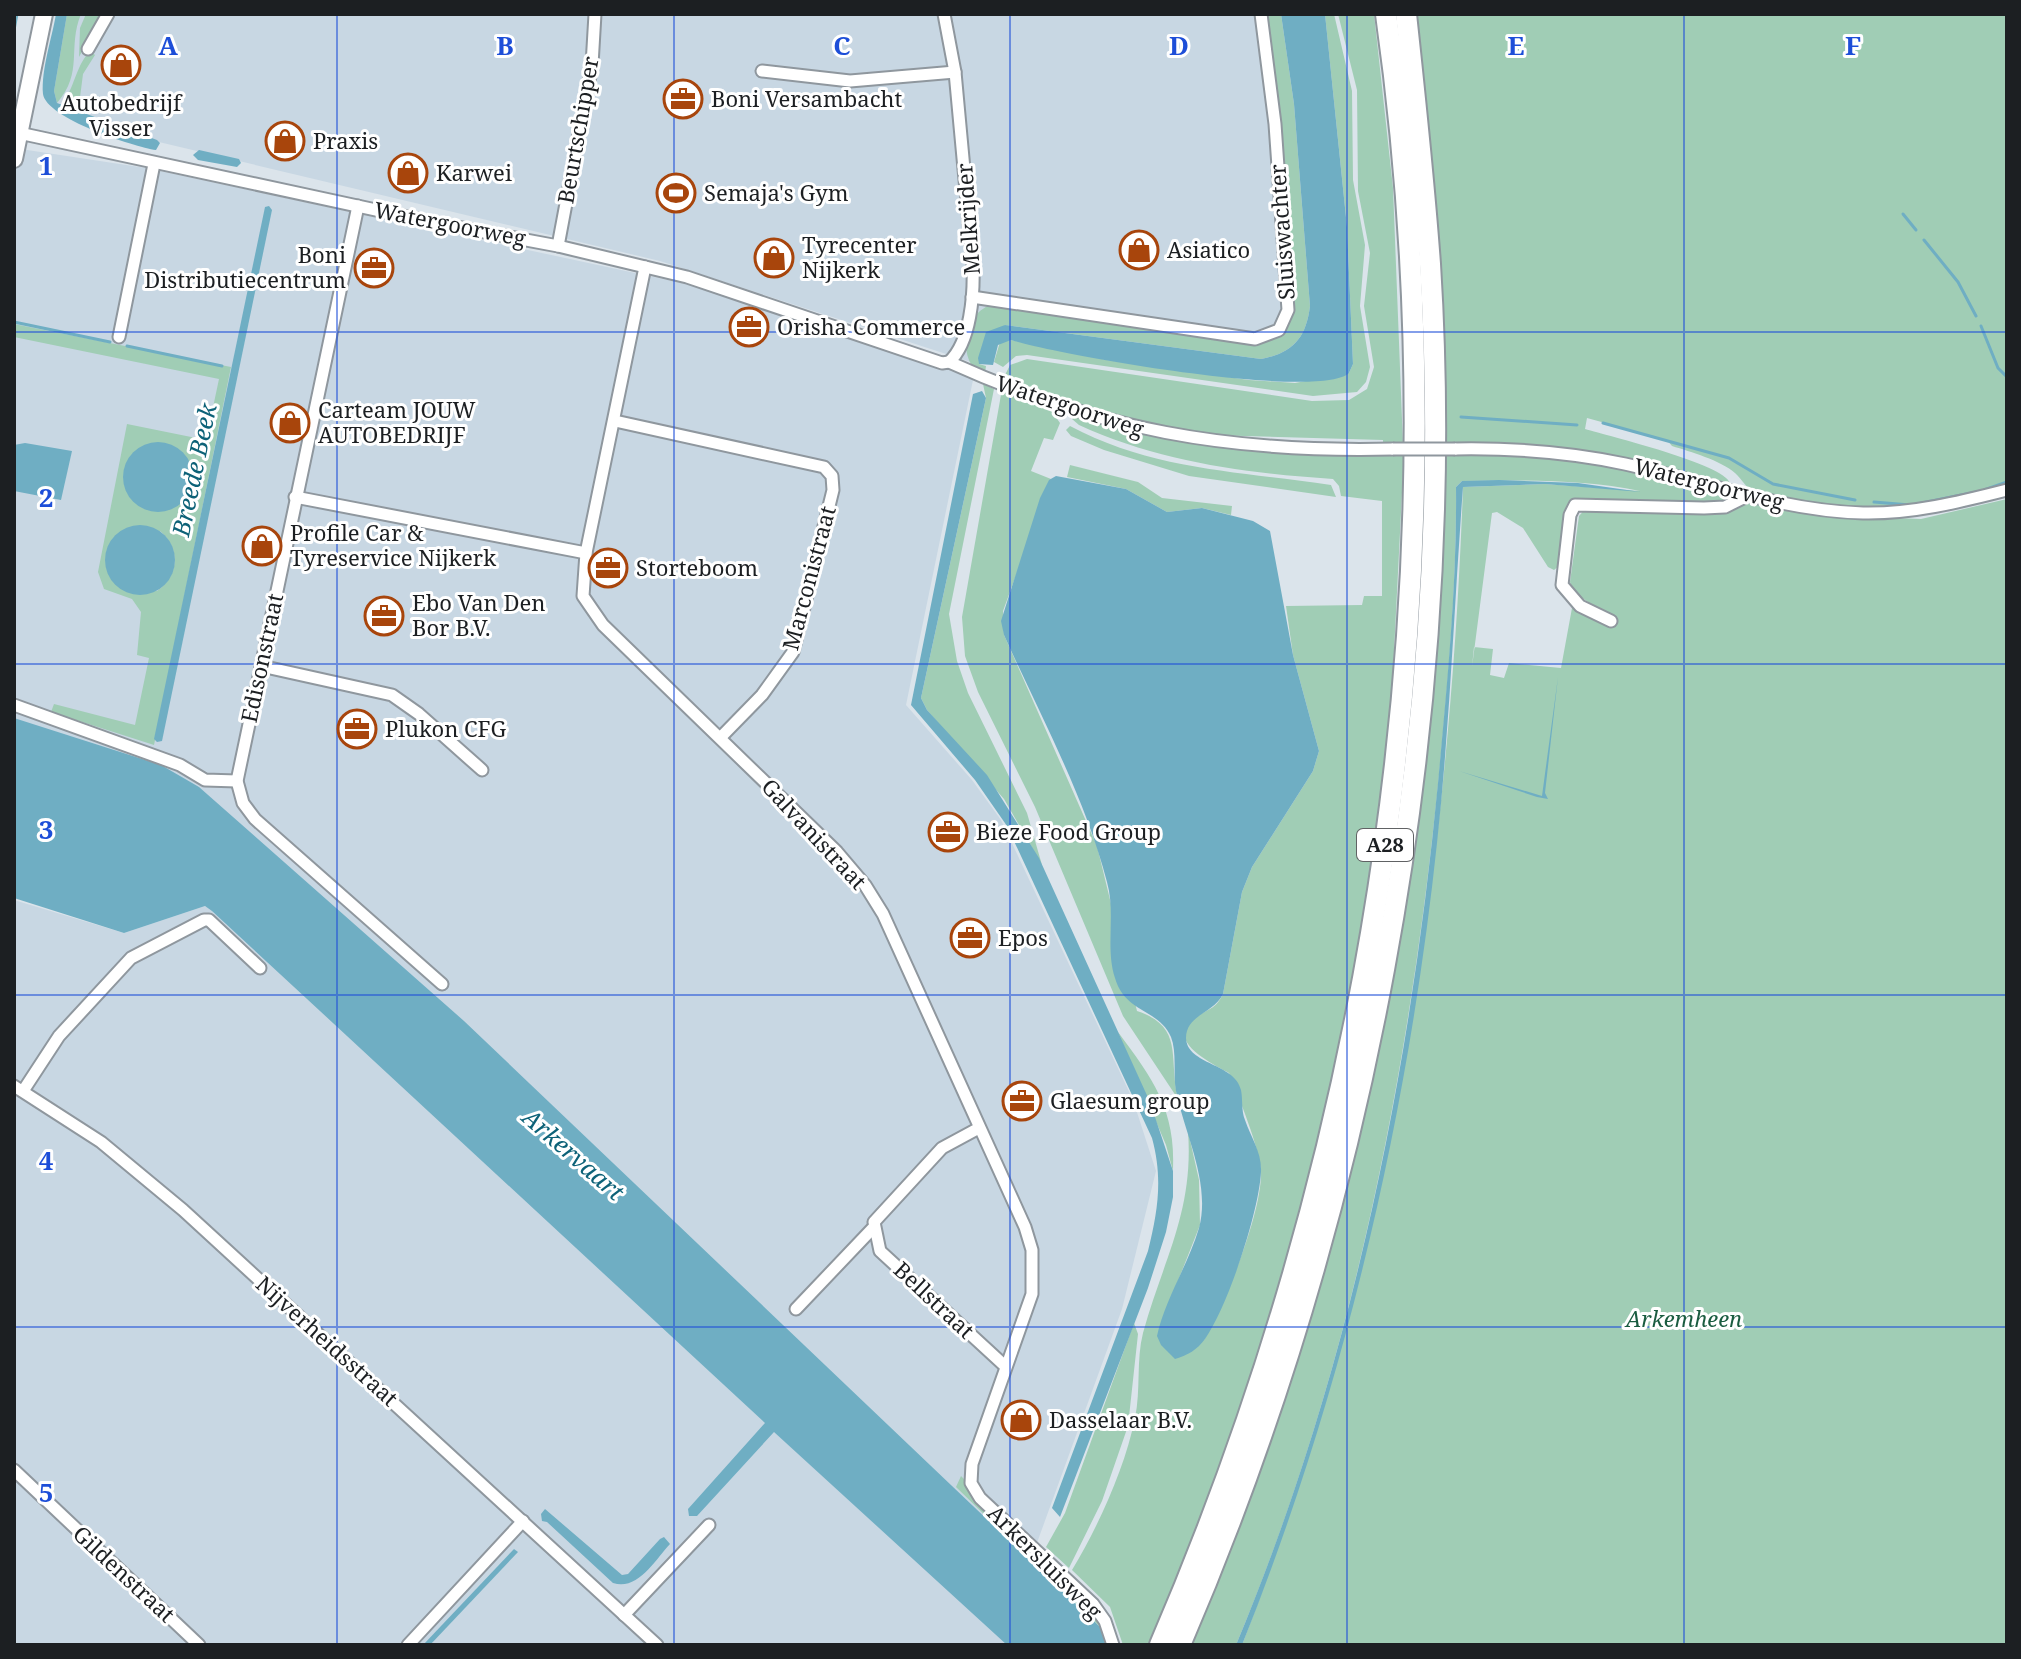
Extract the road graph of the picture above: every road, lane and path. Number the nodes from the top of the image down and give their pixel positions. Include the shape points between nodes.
1 (44, 14) edge
2 (108, 14) edge
3 (595, 14) edge
4 (944, 14) edge
5 (1261, 14) edge
6 (1386, 14) edge
7 (1406, 14) edge
8 (88, 49) dead end
9 (762, 71) dead end
10 (955, 72) junction
11 (19, 133) junction
12 (14, 159) edge
13 (154, 164) junction
14 (358, 206) junction
15 (558, 246) junction
16 (645, 267) junction
17 (972, 297) junction
18 (119, 337) dead end
19 (949, 362) junction
20 (615, 421) junction
21 (2007, 490) edge
22 (1747, 496) junction
23 (295, 497) junction
24 (586, 553) junction
25 (1611, 621) dead end
26 (261, 666) junction
27 (14, 705) edge
28 (721, 737) junction
29 (482, 770) dead end
30 (237, 781) junction
31 (260, 968) dead end
32 (442, 984) dead end
33 (19, 1088) edge
34 (979, 1128) junction
35 (874, 1227) junction
36 (796, 1309) dead end
37 (1005, 1366) junction
38 (14, 1470) edge
39 (971, 1483) joint
40 (523, 1521) junction
41 (709, 1525) dead end
42 (624, 1615) junction
43 (199, 1645) edge
44 (408, 1645) edge
45 (657, 1645) edge
46 (1113, 1645) edge
47 (1160, 1645) edge
48 (1180, 1645) edge

1 - 11 main road
2 - 8 street
3 - 15 street, Beurtschipper via 592,65
4 - 10 street, Melkrijder
5 - 17 street, Sluiswachter via 1288,310 1279,330 1255,339
6 - 47 highway, A28 via 1406,200 1414,419 1409,623 1391,806 1350,1056 1319,1184 1239,1446
7 - 48 highway, A28 via 1430,267 1433,423 1425,632 1407,819 1389,941 1338,1185 1252,1462
9 - 10 street via 850,81
10 - 17 street, Melkrijder
11 - 12 main road
11 - 13 street, Watergoorweg
13 - 14 street, Watergoorweg
13 - 18 street
14 - 15 street, Watergoorweg
14 - 23 street, Edisonstraat
15 - 16 street, Watergoorweg
16 - 19 street, Watergoorweg
16 - 20 street, Galvanistraat
17 - 19 street, Melkrijder via 962,342
19 - 22 street, Watergoorweg, bridge via 1068,409 1160,434 1257,447 1501,448 1596,458
20 - 24 street, Galvanistraat
20 - 28 street, Marconistraat via 824,467 832,476 833,490 793,652 762,695
21 - 22 street, Watergoorweg via 1923,510 1863,513
22 - 25 street via 1725,507 1575,505 1562,585 1580,606
23 - 24 street
23 - 26 street, Edisonstraat
24 - 28 street, Galvanistraat via 583,596 592,611
26 - 29 street via 392,695
26 - 30 street, Edisonstraat
27 - 30 street via 180,765 205,780
28 - 34 street, Galvanistraat via 865,885
30 - 32 street via 255,819
31 - 33 street via 204,920 131,958
33 - 40 street, Nijverheidsstraat via 101,1142 174,1202
34 - 35 street via 942,1148
34 - 37 street, Galvanistraat via 1032,1250 1032,1294
35 - 36 street
35 - 37 street, Bellstraat via 880,1251
37 - 39 street, Galvanistraat via 972,1464
38 - 43 street, Gildenstraat
39 - 46 street, Arkersluisweg via 1093,1604
40 - 42 street, Nijverheidsstraat
40 - 44 street
41 - 42 street
42 - 45 street, Nijverheidsstraat

